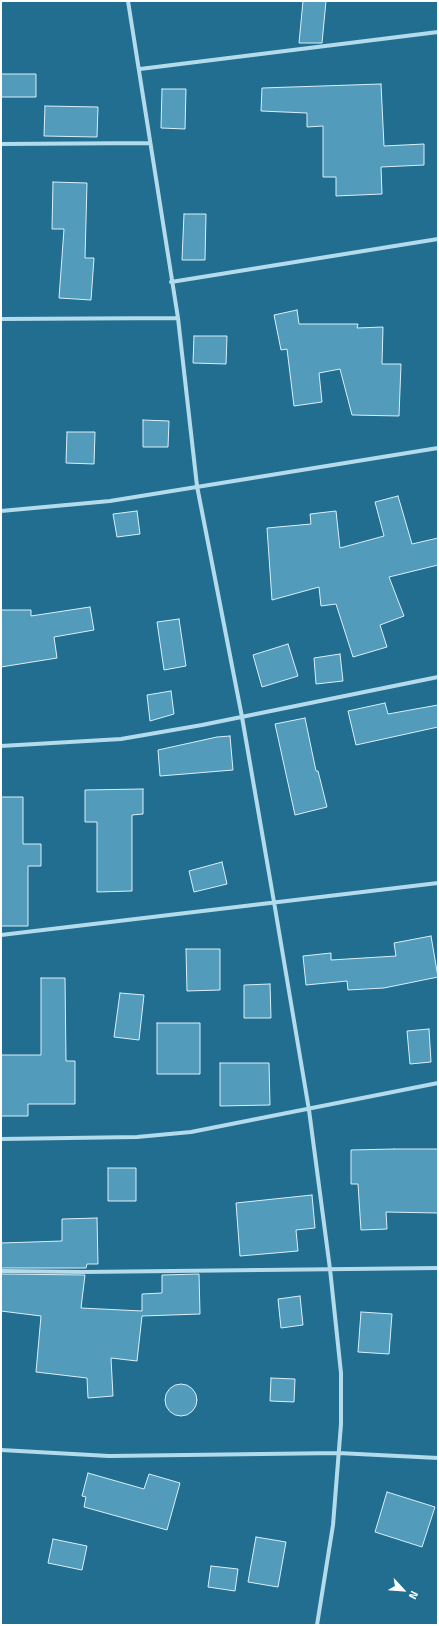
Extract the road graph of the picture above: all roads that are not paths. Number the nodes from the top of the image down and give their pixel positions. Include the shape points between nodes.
1 (128, 1) edge
2 (438, 32) edge
3 (140, 69) junction
4 (149, 143) junction
5 (1, 144) edge
6 (438, 239) edge
7 (171, 282) junction
8 (1, 318) edge
9 (178, 318) junction
10 (438, 448) edge
11 (197, 486) junction
12 (1, 511) edge
13 (438, 677) edge
14 (242, 717) junction
15 (1, 746) edge
16 (438, 883) edge
17 (274, 902) junction
18 (1, 935) edge
19 (438, 1083) edge
20 (309, 1110) junction
21 (1, 1139) edge
22 (438, 1268) edge
23 (330, 1269) junction
24 (1, 1271) edge
25 (1, 1450) edge
26 (338, 1453) junction
27 (438, 1458) edge
28 (317, 1625) edge

1 - 3 street
2 - 3 street
3 - 4 street
4 - 5 street
4 - 7 street
6 - 7 street
7 - 9 street
8 - 9 street
9 - 11 street
10 - 11 street
11 - 12 street via 110,500
11 - 14 street
13 - 14 street
14 - 15 street via 121,739
14 - 17 street
16 - 17 street
17 - 18 street
17 - 20 street
19 - 20 street
20 - 21 street via 191,1132 137,1137
20 - 23 street
22 - 23 street
23 - 24 street
23 - 26 street via 341,1373
25 - 26 street via 109,1456
26 - 27 street
26 - 28 street via 332,1525

